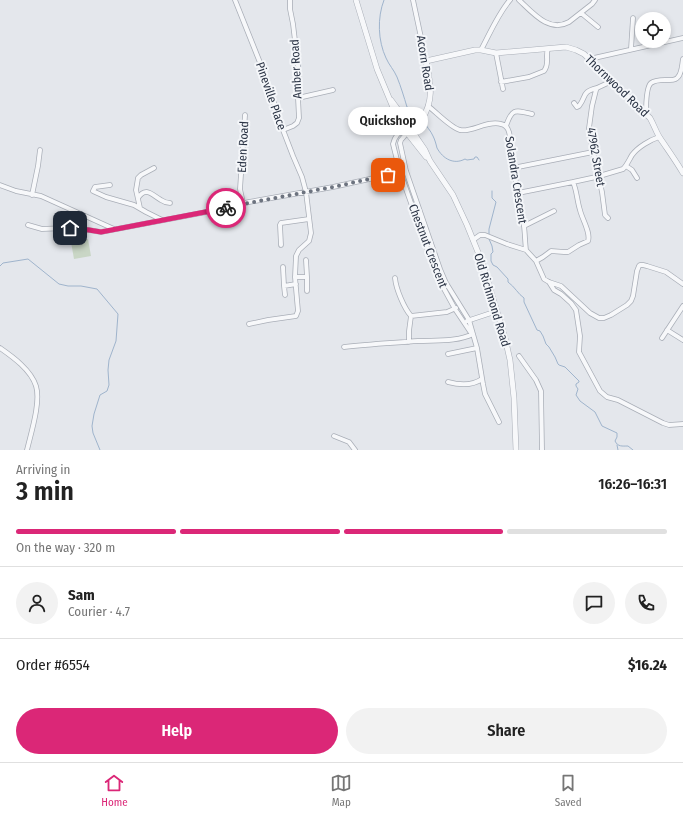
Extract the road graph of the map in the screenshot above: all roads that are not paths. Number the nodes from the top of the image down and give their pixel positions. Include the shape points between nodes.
1 (235, 0) edge
2 (290, 0) edge
3 (356, 0) edge
4 (413, 0) edge
5 (510, 0) edge
6 (519, 0) edge
7 (595, 0) edge
8 (581, 13) junction
9 (633, 18) dead end
10 (598, 27) dead end
11 (683, 38) edge
12 (548, 48) junction
13 (631, 49) junction
14 (481, 50) junction
15 (496, 53) junction
16 (683, 59) edge
17 (590, 60) junction
18 (426, 61) junction
19 (612, 81) junction
20 (501, 82) junction
21 (597, 88) junction
22 (502, 89) dead end
23 (333, 90) dead end
24 (298, 98) junction
25 (574, 103) dead end
26 (428, 106) junction
27 (532, 114) dead end
28 (646, 114) junction
29 (245, 115) dead end
30 (354, 123) dead end
31 (506, 126) junction
32 (283, 130) junction
33 (409, 130) junction
34 (397, 134) junction
35 (659, 137) junction
36 (40, 150) dead end
37 (593, 152) junction
38 (626, 166) junction
39 (154, 168) dead end
40 (514, 168) junction
41 (406, 171) junction
42 (400, 172) junction
43 (683, 174) edge
44 (599, 177) junction
45 (637, 178) dead end
46 (0, 180) edge
47 (573, 182) junction
48 (110, 184) dead end
49 (0, 185) edge
50 (7, 188) junction
51 (306, 192) junction
52 (518, 193) junction
53 (32, 194) junction
54 (138, 198) junction
55 (170, 203) dead end
56 (243, 204) junction
57 (140, 208) junction
58 (554, 211) dead end
59 (608, 218) dead end
60 (162, 220) junction
61 (309, 220) junction
62 (28, 224) dead end
63 (524, 226) junction
64 (114, 229) junction
65 (473, 240) junction
66 (281, 245) dead end
67 (526, 250) junction
68 (306, 260) dead end
69 (536, 261) junction
70 (283, 267) dead end
71 (296, 277) junction
72 (306, 277) junction
73 (395, 278) dead end
74 (548, 282) junction
75 (296, 284) junction
76 (683, 284) edge
77 (284, 286) junction
78 (307, 290) dead end
79 (285, 295) dead end
80 (460, 306) junction
81 (683, 306) edge
82 (455, 309) junction
83 (497, 311) junction
84 (411, 316) junction
85 (469, 320) junction
86 (464, 322) junction
87 (249, 324) dead end
88 (667, 330) junction
89 (473, 336) junction
90 (662, 338) dead end
91 (683, 340) edge
92 (409, 342) junction
93 (344, 347) dead end
94 (0, 348) edge
95 (477, 348) junction
96 (448, 354) dead end
97 (519, 356) dead end
98 (482, 379) junction
99 (448, 382) dead end
100 (499, 422) dead end
101 (683, 424) edge
102 (334, 436) dead end
103 (27, 450) edge
104 (355, 450) edge
105 (516, 450) edge
106 (542, 450) edge

1 - 32 street, Pineville Place
2 - 24 street, Amber Road
3 - 33 street, Old Richmond Road via 377,69 397,117 402,126
4 - 18 street, Acorn Road
5 - 14 street
6 - 8 street via 546,23 553,25 565,24
7 - 8 street
8 - 10 street
9 - 13 street
11 - 13 street
12 - 15 street, Thornwood Road
12 - 17 street, Thornwood Road via 572,48
12 - 20 street via 544,72
13 - 17 street
14 - 15 street, Thornwood Road
14 - 18 street, Thornwood Road
15 - 20 street
16 - 28 street via 681,73 677,78 660,80 650,85
17 - 19 street, Thornwood Road
18 - 26 street, Acorn Road via 431,86
19 - 21 street
19 - 28 street, Thornwood Road
20 - 22 street
21 - 25 street via 586,93 579,106
21 - 37 street, 47962 Street via 589,128
23 - 24 street
24 - 32 street, Amber Road via 299,120
26 - 31 street, Solandra Crescent via 461,131 488,124
26 - 33 street, Acorn Road via 418,124
27 - 31 street via 514,112
28 - 35 street, Thornwood Road via 654,124
29 - 56 street, Eden Road via 240,189
30 - 34 street via 382,119
31 - 40 street, Solandra Crescent
32 - 51 street, Pineville Place
33 - 34 street
33 - 41 street, Chestnut Crescent via 400,143
33 - 65 street, Old Richmond Road via 411,138 453,196
34 - 42 street, Chestnut Crescent via 393,144
35 - 38 street via 636,151
35 - 43 street, Thornwood Road
36 - 53 street
37 - 40 street
37 - 44 street, 47962 Street
38 - 44 street via 617,172
38 - 45 street
39 - 54 street via 138,178
40 - 52 street, Solandra Crescent
41 - 42 street
41 - 80 street, Chestnut Crescent via 436,258 446,283
42 - 51 street
42 - 82 street, Chestnut Crescent via 436,276
44 - 47 street
44 - 59 street, 47962 Street via 605,215
46 - 50 street
47 - 52 street
47 - 69 street via 588,241 568,252 551,251
48 - 57 street via 95,187 93,191
49 - 50 street
50 - 53 street
51 - 56 street
51 - 61 street, Pineville Place
52 - 63 street, Solandra Crescent
53 - 64 street
54 - 55 street via 146,192
54 - 57 street
56 - 60 street
57 - 60 street
58 - 63 street
60 - 64 street
61 - 66 street via 281,223
61 - 71 street, Pineville Place via 310,238 297,253
62 - 64 street via 42,229 70,228 101,232
63 - 67 street, Solandra Crescent
65 - 67 street via 485,235
65 - 83 street, Old Richmond Road
67 - 69 street
68 - 72 street
69 - 74 street via 542,277
70 - 77 street
71 - 72 street
71 - 75 street, Pineville Place
72 - 78 street
73 - 84 street via 400,296
74 - 76 street via 561,286 599,318 611,315 631,301 639,266 666,272
74 - 101 street via 576,310 580,336 579,352 600,391 607,397 663,423
75 - 77 street
75 - 87 street, Pineville Place via 296,316
77 - 79 street
80 - 82 street
80 - 85 street, Chestnut Crescent
81 - 88 street
82 - 84 street
82 - 86 street, Chestnut Crescent
83 - 85 street
83 - 105 street, Old Richmond Road via 510,360
84 - 92 street
85 - 86 street
85 - 89 street, Chestnut Crescent
86 - 89 street, Chestnut Crescent
88 - 90 street
88 - 91 street
89 - 92 street
89 - 95 street, Chestnut Crescent
92 - 93 street
94 - 103 street via 28,371 36,385 38,396
95 - 96 street
95 - 98 street, Chestnut Crescent
97 - 106 street via 541,391
98 - 99 street via 464,384
98 - 100 street, Chestnut Crescent via 485,394
102 - 104 street via 349,442

